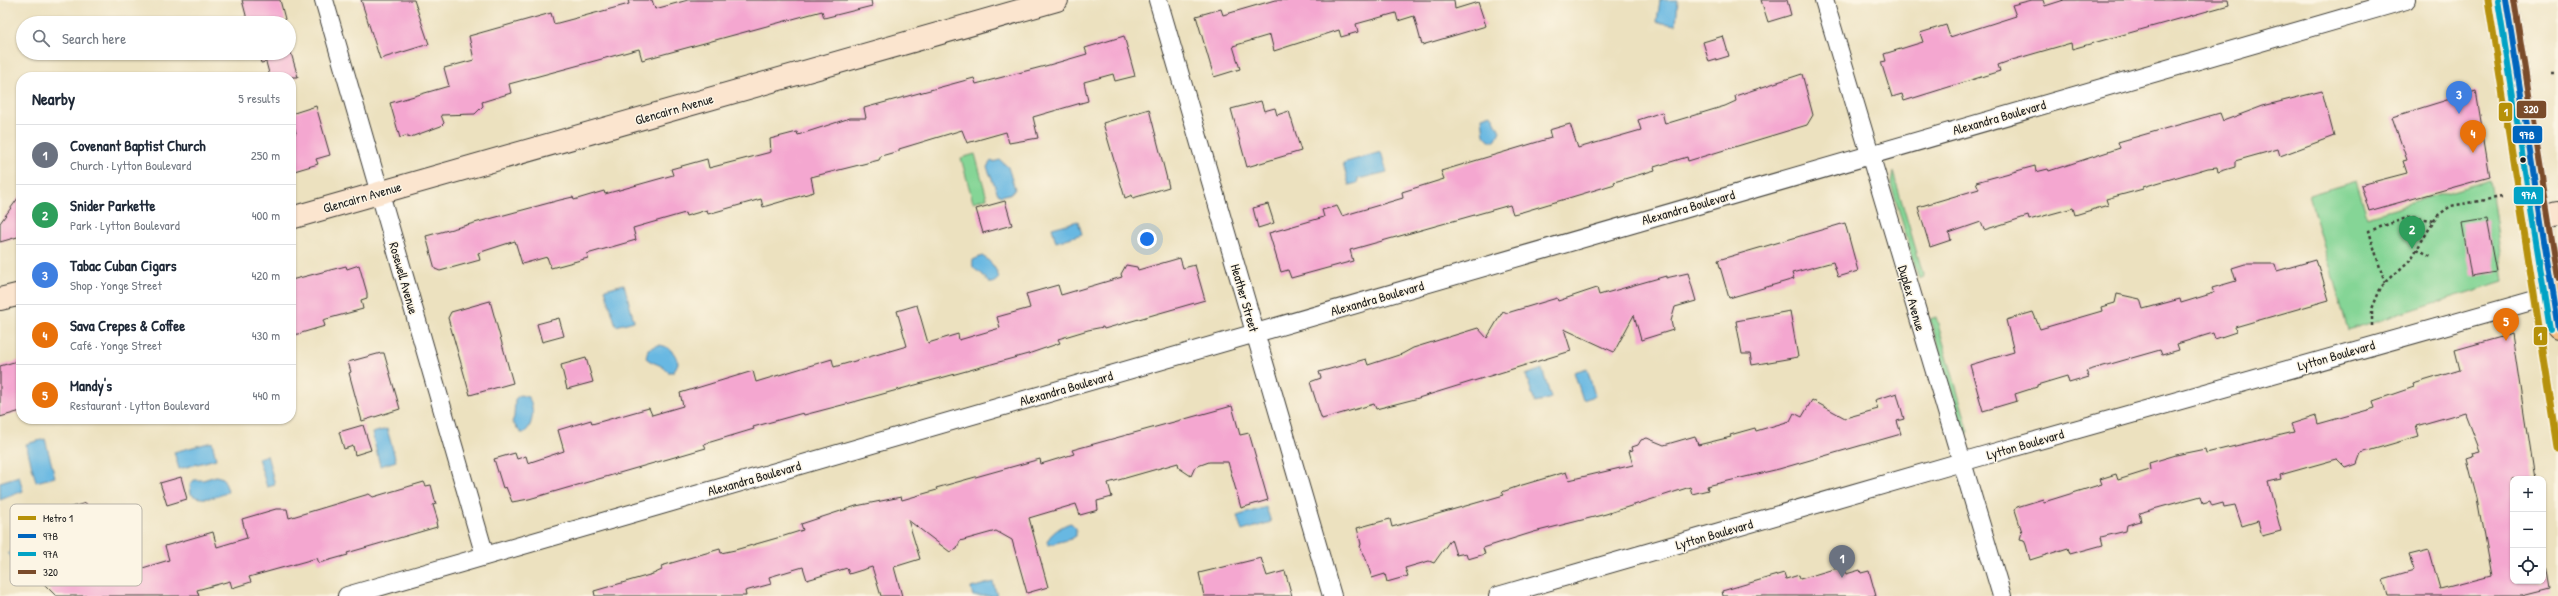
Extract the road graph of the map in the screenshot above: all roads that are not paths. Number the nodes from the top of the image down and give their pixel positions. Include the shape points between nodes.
1 (324, 0) edge
2 (1057, 0) edge
3 (1158, 0) edge
4 (1824, 0) edge
5 (2406, 0) edge
6 (2506, 0) edge
7 (1870, 154) junction
8 (380, 193) junction
9 (2549, 216) edge
10 (296, 217) edge
11 (16, 295) edge
12 (2553, 295) junction
13 (0, 300) edge
14 (2558, 329) edge
15 (1256, 333) junction
16 (1960, 462) junction
17 (485, 556) junction
18 (347, 596) edge
19 (1332, 596) edge
20 (1498, 596) edge
21 (2002, 596) edge

1 - 8 street, Rosewell Avenue
2 - 8 street, Glencairn Avenue
3 - 15 street, Heather Street
4 - 7 street, Duplex Avenue
5 - 7 street, Alexandra Boulevard
6 - 9 main road
7 - 15 street, Alexandra Boulevard
7 - 16 street, Duplex Avenue
8 - 10 street, Glencairn Avenue
8 - 17 street, Rosewell Avenue
9 - 12 main road
11 - 13 street
12 - 14 main road
12 - 16 street, Lytton Boulevard
15 - 17 street, Alexandra Boulevard
15 - 19 street, Heather Street
16 - 20 street, Lytton Boulevard
16 - 21 street, Duplex Avenue
17 - 18 street, Alexandra Boulevard

